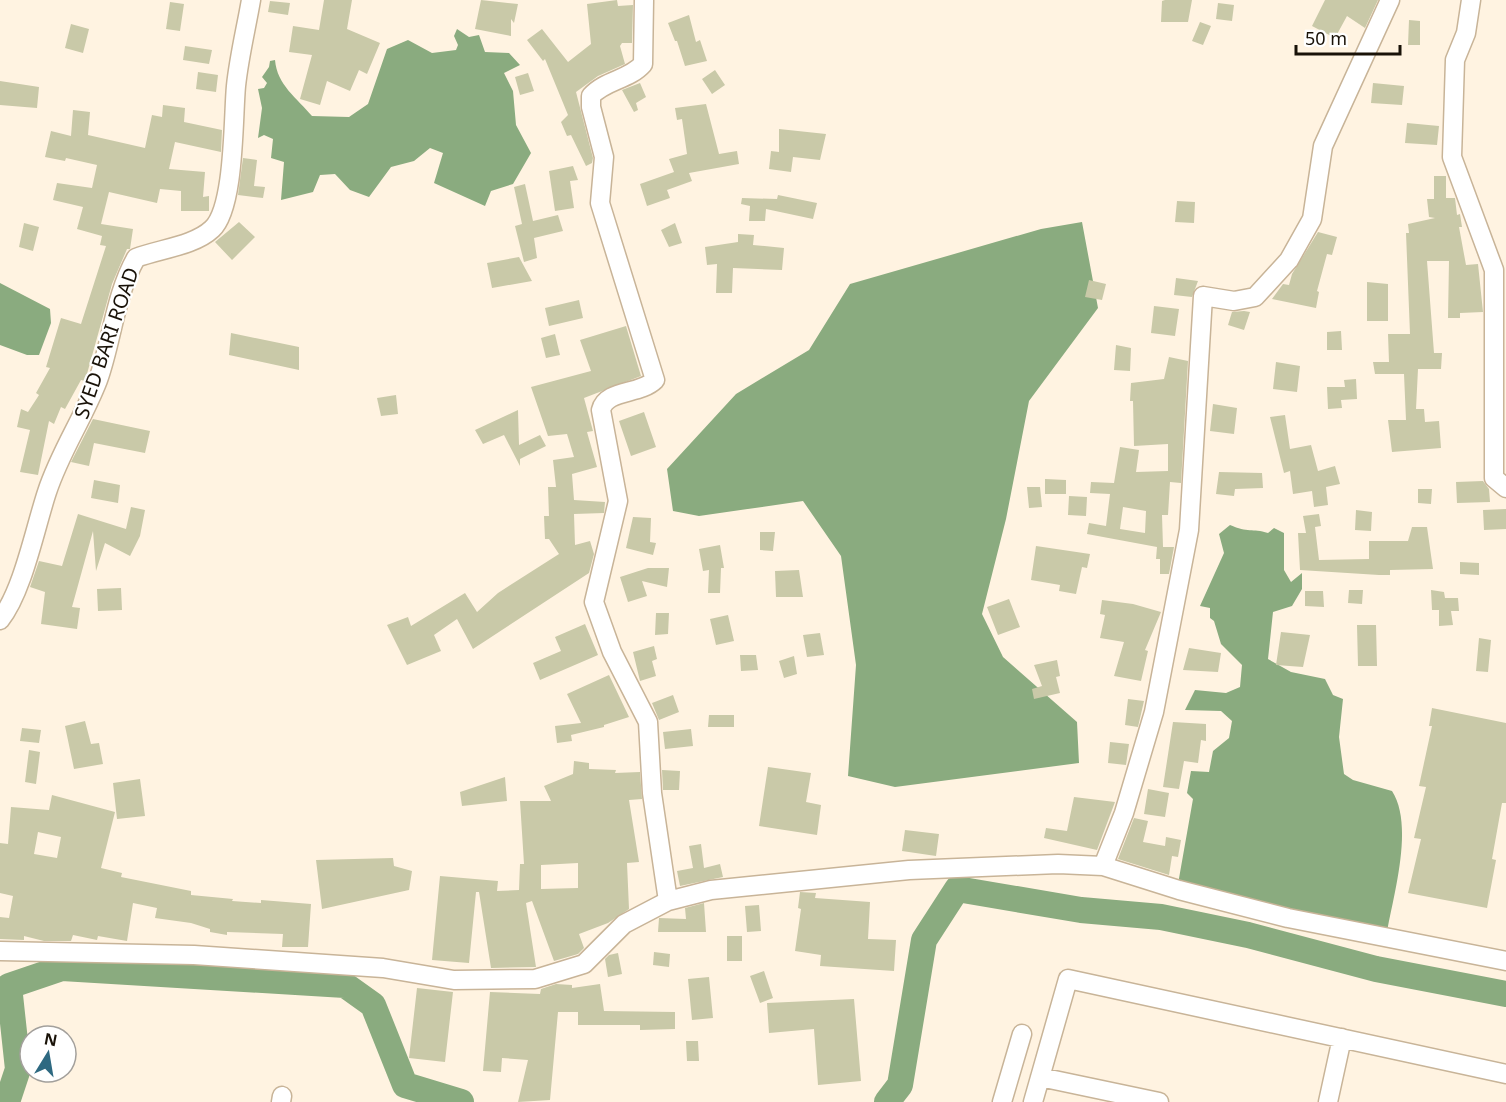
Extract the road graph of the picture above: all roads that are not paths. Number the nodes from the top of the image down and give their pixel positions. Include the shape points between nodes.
1 (251, 0) edge
2 (644, 0) edge
3 (1390, 0) edge
4 (1472, 0) edge
5 (1506, 488) edge
6 (0, 620) edge
7 (1103, 866) junction
8 (668, 901) junction
9 (0, 951) edge
10 (1506, 961) edge
11 (1022, 1034) dead end
12 (1342, 1038) junction
13 (1506, 1074) edge
14 (1040, 1077) junction
15 (1106, 1096) edge
16 (1002, 1102) edge
17 (1034, 1102) edge
18 (1159, 1102) edge
19 (1328, 1102) edge

1 - 6 street, SYED BARI ROAD via 236,86 229,179 222,212 213,228 194,239 136,258 128,273 100,372 81,421 62,453 7,611
2 - 8 street via 643,64 637,72 597,89 591,96 604,157 600,203 655,380 647,388 607,398 601,410 618,501 594,602 612,652 648,722 652,793
3 - 7 street via 1323,146 1312,219 1289,260 1255,297 1234,301 1203,296 1189,530 1154,712 1124,813
4 - 5 street via 1466,33 1455,60 1452,157 1494,270 1494,478
7 - 8 street via 909,870 711,890
7 - 10 street via 1288,918
8 - 9 street via 624,924 584,964 535,979 454,980 383,968 194,955
11 - 16 street
12 - 13 street
12 - 14 street via 1068,979
12 - 19 street
14 - 15 street
14 - 17 street
15 - 18 street

